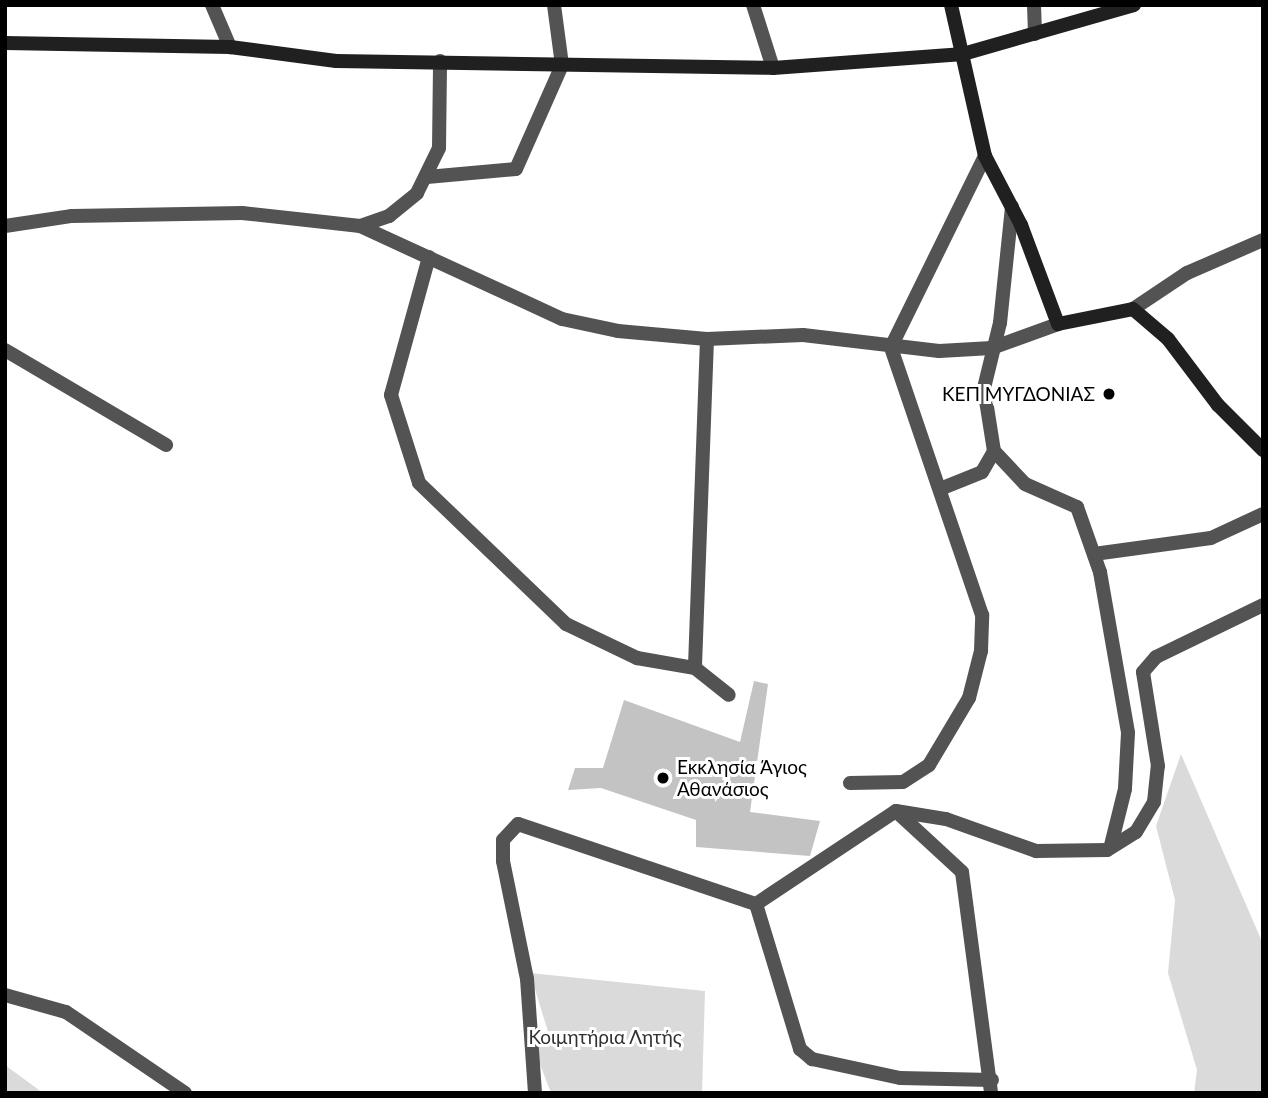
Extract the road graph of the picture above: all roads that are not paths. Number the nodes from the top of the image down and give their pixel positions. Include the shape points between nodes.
1 (212, 5) edge
2 (554, 5) edge
3 (753, 5) edge
4 (951, 5) edge
5 (1034, 5) edge
6 (1134, 5) edge
7 (1035, 34) junction
8 (5, 43) edge
9 (230, 47) junction
10 (964, 54) junction
11 (440, 61) junction
12 (562, 65) junction
13 (773, 68) junction
14 (985, 156) junction
15 (427, 177) junction
16 (1012, 207) junction
17 (5, 226) edge
18 (360, 226) junction
19 (1263, 240) edge
20 (429, 257) junction
21 (1133, 309) junction
22 (1058, 324) junction
23 (707, 339) junction
24 (891, 347) junction
25 (992, 348) junction
26 (5, 350) edge
27 (166, 445) dead end
28 (1263, 450) edge
29 (994, 451) junction
30 (940, 489) junction
31 (1263, 514) edge
32 (1094, 554) junction
33 (1263, 605) edge
34 (695, 668) junction
35 (729, 695) dead end
36 (850, 783) dead end
37 (896, 811) junction
38 (1111, 845) junction
39 (755, 904) junction
40 (5, 995) edge
41 (992, 1086) edge
42 (185, 1093) edge
43 (534, 1093) edge

1 - 9 street
2 - 12 street
3 - 13 street
4 - 10 street
5 - 7 street
6 - 7 street
7 - 10 street
8 - 9 street
9 - 11 street via 336,61
10 - 13 street
10 - 14 street
11 - 12 street
11 - 15 street via 439,148
12 - 13 street
12 - 15 street via 516,169
14 - 16 street
14 - 24 street
15 - 18 street via 389,216
16 - 22 street
16 - 25 street
17 - 18 street via 72,216 255,213
18 - 20 street
19 - 21 street via 1187,273
20 - 23 street via 562,319
20 - 34 street via 391,395 419,483 566,624 636,658
21 - 22 street
21 - 28 street via 1168,339 1218,405
22 - 25 street
23 - 24 street via 803,335
23 - 34 street
24 - 25 street
24 - 30 street
25 - 29 street via 984,388
26 - 27 street
29 - 30 street via 982,472
29 - 32 street via 1025,484 1077,506
30 - 36 street via 982,615 969,698 929,765 903,782
31 - 32 street via 1211,538
32 - 38 street via 1128,733 1125,789
33 - 38 street via 1156,657 1143,672 1158,766 1154,802 1136,832
34 - 35 street
37 - 38 street via 946,818 1036,851 1073,854
37 - 39 street
37 - 41 street via 962,872
39 - 41 street via 800,1049 812,1059 900,1078
39 - 43 street via 518,824 503,840 503,861 527,979
40 - 42 street via 66,1012

